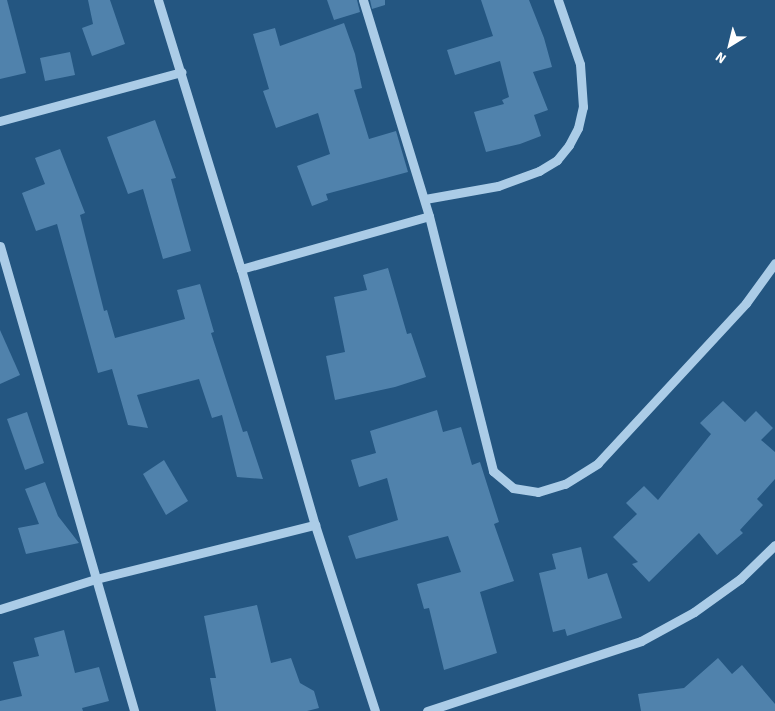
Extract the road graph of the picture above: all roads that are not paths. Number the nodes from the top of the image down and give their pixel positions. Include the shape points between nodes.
1 (158, 0) edge
2 (363, 0) edge
3 (558, 0) edge
4 (181, 72) junction
5 (0, 121) edge
6 (425, 198) junction
7 (429, 216) junction
8 (0, 246) edge
9 (775, 263) edge
10 (241, 269) junction
11 (315, 525) junction
12 (775, 545) edge
13 (96, 579) junction
14 (0, 609) edge
15 (134, 711) edge
16 (375, 711) edge
17 (427, 711) edge

1 - 4 street
2 - 6 street
3 - 6 street via 580,64 583,107 578,128 569,145 557,160 539,171 498,186
4 - 5 street
4 - 10 street
6 - 7 street
7 - 9 street via 493,471 513,488 538,492 565,484 598,464 740,310
7 - 10 street
8 - 13 street
10 - 11 street
11 - 13 street
11 - 16 street
12 - 17 street via 740,578 694,612 641,641
13 - 14 street
13 - 15 street

